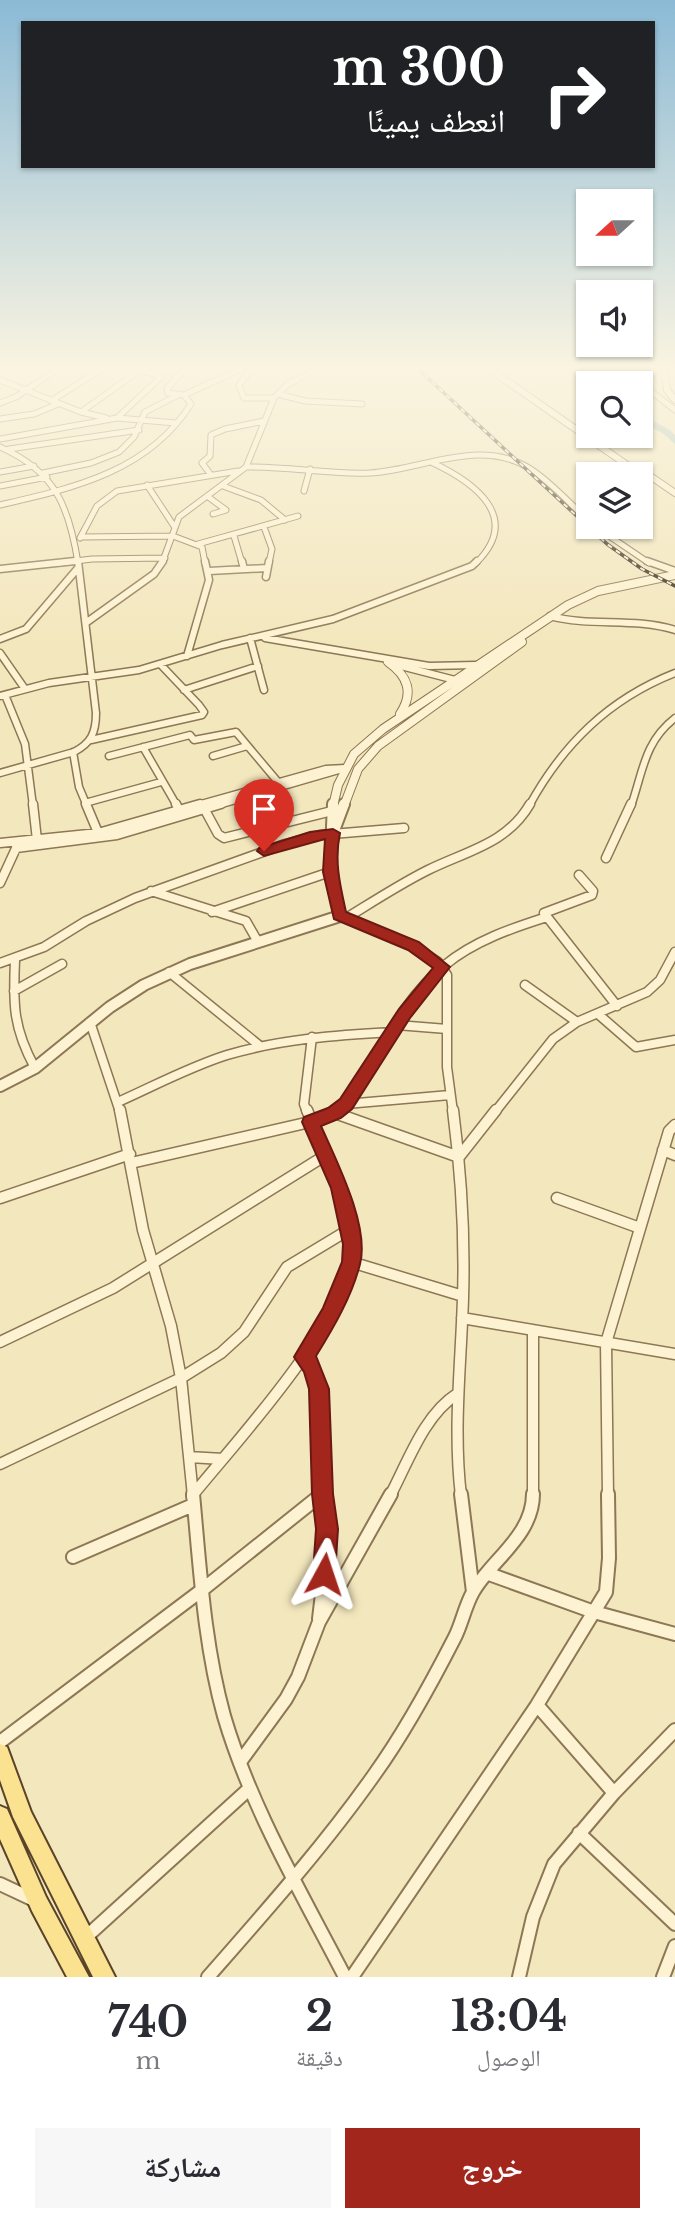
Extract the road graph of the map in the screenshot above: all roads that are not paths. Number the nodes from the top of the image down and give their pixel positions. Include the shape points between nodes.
1 (24, 460) edge
2 (98, 460) edge
3 (132, 460) edge
4 (205, 460) edge
5 (247, 460) edge
6 (442, 460) edge
7 (507, 460) edge
8 (625, 460) edge
9 (431, 462) junction
10 (34, 466) junction
11 (243, 469) junction
12 (310, 469) junction
13 (0, 472) edge
14 (45, 475) junction
15 (211, 475) junction
16 (653, 482) edge
17 (147, 485) junction
18 (0, 486) edge
19 (223, 486) junction
20 (56, 491) junction
21 (304, 491) dead end
22 (207, 496) junction
23 (675, 496) edge
24 (0, 505) edge
25 (576, 510) edge
26 (213, 514) dead end
27 (298, 516) dead end
28 (285, 520) junction
29 (174, 526) junction
30 (264, 527) junction
31 (173, 536) junction
32 (234, 536) junction
33 (81, 537) junction
34 (615, 539) edge
35 (76, 543) junction
36 (198, 544) junction
37 (165, 558) junction
38 (78, 564) junction
39 (267, 568) junction
40 (0, 569) edge
41 (244, 569) junction
42 (209, 571) junction
43 (266, 576) dead end
44 (671, 578) edge
45 (554, 617) junction
46 (87, 622) junction
47 (675, 630) edge
48 (260, 637) junction
49 (0, 639) edge
50 (250, 639) junction
51 (0, 653) edge
52 (187, 656) junction
53 (378, 658) junction
54 (388, 662) junction
55 (161, 665) junction
56 (476, 665) junction
57 (258, 666) junction
58 (675, 673) edge
59 (92, 678) junction
60 (455, 680) junction
61 (467, 682) junction
62 (25, 689) junction
63 (184, 690) junction
64 (264, 690) dead end
65 (2, 696) edge
66 (675, 718) edge
67 (182, 720) junction
68 (394, 722) junction
69 (190, 736) junction
70 (91, 740) junction
71 (247, 746) junction
72 (143, 747) junction
73 (73, 752) junction
74 (109, 756) dead end
75 (213, 756) dead end
76 (28, 764) junction
77 (345, 768) junction
78 (358, 769) junction
79 (0, 772) edge
80 (161, 782) junction
81 (278, 782) junction
82 (85, 803) junction
83 (342, 809) junction
84 (205, 810) junction
85 (332, 810) junction
86 (180, 811) junction
87 (404, 828) dead end
88 (99, 836) junction
89 (332, 836) junction
90 (37, 840) junction
91 (0, 841) edge
92 (18, 845) junction
93 (606, 858) dead end
94 (330, 872) junction
95 (579, 874) dead end
96 (0, 883) edge
97 (151, 891) junction
98 (212, 912) junction
99 (344, 916) junction
100 (547, 917) junction
101 (258, 942) junction
102 (674, 957) edge
103 (15, 960) junction
104 (0, 963) edge
105 (62, 964) dead end
106 (443, 967) junction
107 (169, 972) junction
108 (525, 985) dead end
109 (14, 991) junction
110 (617, 1006) junction
111 (598, 1014) junction
112 (578, 1022) junction
113 (90, 1023) junction
114 (395, 1028) junction
115 (447, 1029) junction
116 (312, 1037) junction
117 (675, 1040) edge
118 (260, 1046) junction
119 (36, 1068) junction
120 (0, 1086) edge
121 (450, 1094) junction
122 (118, 1102) junction
123 (346, 1104) junction
124 (335, 1113) junction
125 (310, 1122) junction
126 (675, 1125) edge
127 (663, 1150) junction
128 (326, 1155) junction
129 (675, 1155) edge
130 (459, 1157) junction
131 (131, 1158) junction
132 (0, 1198) edge
133 (557, 1198) dead end
134 (640, 1228) junction
135 (351, 1229) junction
136 (351, 1262) junction
137 (151, 1264) junction
138 (463, 1296) junction
139 (462, 1318) junction
140 (533, 1329) junction
141 (0, 1342) edge
142 (606, 1343) junction
143 (675, 1354) edge
144 (304, 1357) junction
145 (181, 1378) junction
146 (457, 1394) junction
147 (189, 1457) junction
148 (223, 1459) junction
149 (0, 1464) edge
150 (323, 1494) junction
151 (193, 1501) junction
152 (73, 1557) dead end
153 (489, 1574) junction
154 (202, 1590) junction
155 (473, 1592) junction
156 (594, 1612) junction
157 (319, 1622) junction
158 (675, 1634) edge
159 (537, 1705) junction
160 (675, 1730) edge
161 (0, 1742) edge
162 (0, 1754) edge
163 (240, 1762) junction
164 (250, 1788) junction
165 (614, 1793) junction
166 (0, 1816) edge
167 (579, 1833) junction
168 (294, 1879) junction
169 (0, 1884) edge
170 (39, 1903) junction
171 (675, 1924) edge
172 (84, 1939) junction
173 (675, 1946) edge
174 (78, 1977) edge
175 (104, 1977) edge
176 (208, 1977) edge
177 (345, 1977) edge
178 (352, 1977) edge
179 (519, 1977) edge
180 (663, 1977) edge

1 - 10 street
2 - 14 street
3 - 20 street
4 - 15 street via 202,463
5 - 11 street
6 - 9 street
7 - 25 street via 529,469
8 - 23 street
9 - 12 street via 372,473
9 - 48 street via 455,471 493,507 493,543 482,558 465,569 342,616
10 - 13 street
10 - 14 street
11 - 12 street
11 - 15 street
11 - 19 street
12 - 21 street
14 - 18 street
14 - 20 street
15 - 17 street
16 - 23 street
17 - 29 street
17 - 33 street via 104,496
19 - 22 street
19 - 28 street via 261,500
20 - 24 street
20 - 35 street
22 - 26 street via 226,510
22 - 29 street
27 - 28 street
28 - 30 street
29 - 31 street
30 - 32 street
30 - 39 street via 272,549
31 - 33 street
31 - 36 street
31 - 37 street
32 - 36 street
32 - 41 street
33 - 35 street
34 - 44 street
35 - 38 street
36 - 42 street via 205,551
37 - 38 street
37 - 46 street via 144,582
38 - 40 street
38 - 46 street
38 - 49 street via 26,629
39 - 41 street
39 - 43 street
41 - 42 street
42 - 52 street
44 - 45 street via 597,598
45 - 47 street via 574,622 635,621
45 - 56 street
45 - 61 street
46 - 59 street
48 - 50 street
48 - 53 street
50 - 52 street
50 - 57 street
51 - 62 street
52 - 55 street
53 - 54 street
53 - 56 street via 445,668
54 - 60 street
54 - 68 street via 408,681 411,695
55 - 59 street
55 - 63 street
56 - 60 street
57 - 63 street
57 - 64 street
58 - 99 street via 617,700 596,716 561,756 510,830
59 - 62 street
59 - 70 street via 96,713
60 - 61 street
60 - 68 street
61 - 78 street via 390,736
62 - 65 street
63 - 67 street via 204,712
65 - 76 street via 22,733
66 - 93 street via 646,749 631,806
67 - 69 street
67 - 70 street
68 - 77 street via 359,748
69 - 71 street via 201,740 236,732
69 - 72 street
70 - 73 street
71 - 75 street
71 - 81 street
72 - 74 street
72 - 80 street
73 - 76 street
73 - 82 street
76 - 79 street
76 - 90 street
77 - 78 street
77 - 81 street
77 - 84 street
77 - 85 street
78 - 83 street
80 - 82 street
80 - 86 street
81 - 86 street
82 - 88 street
83 - 85 street
83 - 89 street
84 - 85 street via 224,838
84 - 88 street
85 - 89 street
86 - 88 street
87 - 89 street
88 - 90 street
88 - 92 street
89 - 94 street
89 - 97 street via 285,844
90 - 92 street
91 - 92 street
92 - 96 street
94 - 98 street
94 - 99 street
95 - 100 street via 592,895 545,912
97 - 98 street
97 - 103 street
98 - 101 street via 246,921
99 - 101 street
99 - 106 street via 413,946
100 - 106 street via 510,929
100 - 110 street
101 - 107 street
102 - 110 street via 656,985
103 - 104 street
103 - 109 street
105 - 109 street
106 - 114 street
106 - 115 street via 449,988
107 - 113 street via 132,991
107 - 118 street
108 - 112 street
109 - 119 street via 14,1026
110 - 111 street
111 - 112 street
111 - 117 street via 636,1047
112 - 130 street via 553,1039
113 - 119 street
113 - 122 street
114 - 115 street
114 - 116 street
114 - 123 street
115 - 121 street
116 - 118 street
116 - 125 street via 304,1104
118 - 122 street via 213,1060
119 - 120 street
121 - 123 street
121 - 130 street
122 - 131 street
123 - 124 street
124 - 125 street
124 - 130 street
125 - 128 street
125 - 131 street
126 - 127 street
127 - 129 street
127 - 134 street
128 - 135 street
128 - 137 street
130 - 138 street
131 - 132 street
131 - 137 street
133 - 134 street
134 - 142 street
135 - 136 street
135 - 145 street via 286,1267 234,1343
136 - 138 street
136 - 144 street via 331,1313
137 - 141 street via 91,1300
137 - 145 street via 171,1326
138 - 139 street
139 - 140 street
139 - 146 street
140 - 142 street
140 - 153 street via 533,1501 519,1536
142 - 143 street
142 - 156 street via 609,1574 606,1592
144 - 148 street
144 - 150 street via 313,1367 319,1389
145 - 147 street
145 - 149 street
146 - 155 street via 460,1490
146 - 157 street via 431,1419
147 - 148 street
147 - 151 street
148 - 151 street
150 - 154 street
150 - 157 street via 327,1551
151 - 152 street
151 - 154 street
153 - 155 street
153 - 156 street
154 - 161 street
154 - 163 street via 216,1682
155 - 168 street via 457,1633 375,1774
156 - 158 street
156 - 159 street
157 - 163 street via 286,1699
159 - 165 street
159 - 178 street
160 - 165 street
162 - 172 main road via 23,1817
163 - 164 street
164 - 168 street
164 - 172 street
165 - 167 street
166 - 170 main road
167 - 171 street
167 - 179 street via 554,1864 533,1917
168 - 176 street
168 - 177 street
169 - 170 street
170 - 174 main road
172 - 175 main road
173 - 180 street

